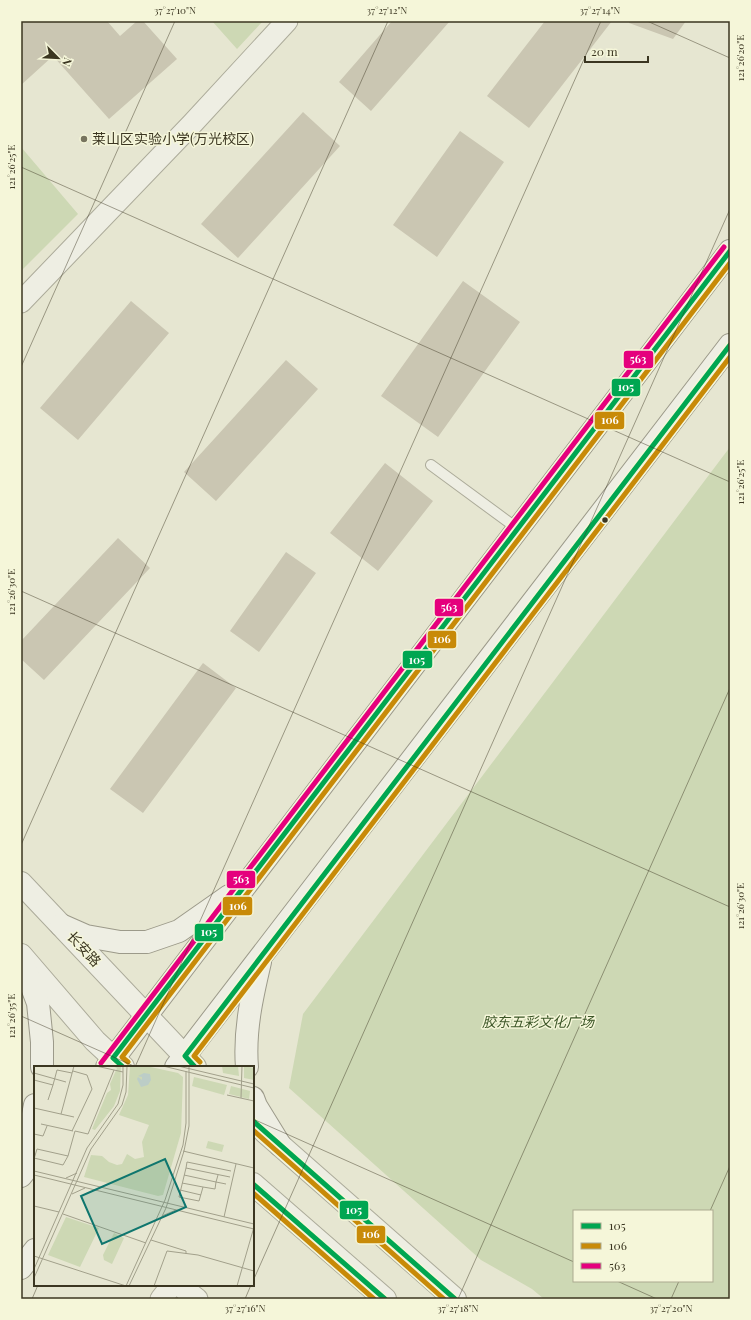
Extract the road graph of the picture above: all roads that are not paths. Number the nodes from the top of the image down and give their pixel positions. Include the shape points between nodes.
1 (287, 21) edge
2 (730, 251) edge
3 (21, 302) edge
4 (730, 344) edge
5 (431, 465) dead end
6 (518, 529) junction
7 (21, 882) edge
8 (247, 884) junction
9 (61, 925) junction
10 (262, 955) junction
11 (21, 956) edge
12 (146, 1015) junction
13 (185, 1063) edge
14 (114, 1064) edge
15 (42, 1066) edge
16 (247, 1066) edge
17 (254, 1101) edge
18 (34, 1110) edge
19 (254, 1122) edge
20 (280, 1145) junction
21 (21, 1151) edge
22 (34, 1159) edge
23 (21, 1176) edge
24 (254, 1185) edge
25 (34, 1251) edge
26 (21, 1268) edge
27 (171, 1286) edge
28 (180, 1286) edge
29 (161, 1299) edge
30 (197, 1299) edge
31 (385, 1299) edge
32 (455, 1299) edge

1 - 3 street
2 - 6 main road
4 - 10 main road
5 - 6 lane
6 - 8 main road
7 - 9 main road, 长安路
8 - 9 main road via 178,931 147,942 120,942 86,936
8 - 12 main road
9 - 12 main road, 长安路
10 - 13 main road
10 - 16 main road via 251,1004 246,1049
11 - 14 main road
11 - 15 main road via 38,1003
12 - 13 main road, 长安路
12 - 14 main road
17 - 20 main road
18 - 21 main road
19 - 20 main road
20 - 32 main road
22 - 23 main road
24 - 31 main road
25 - 26 main road
27 - 29 street
28 - 30 street

